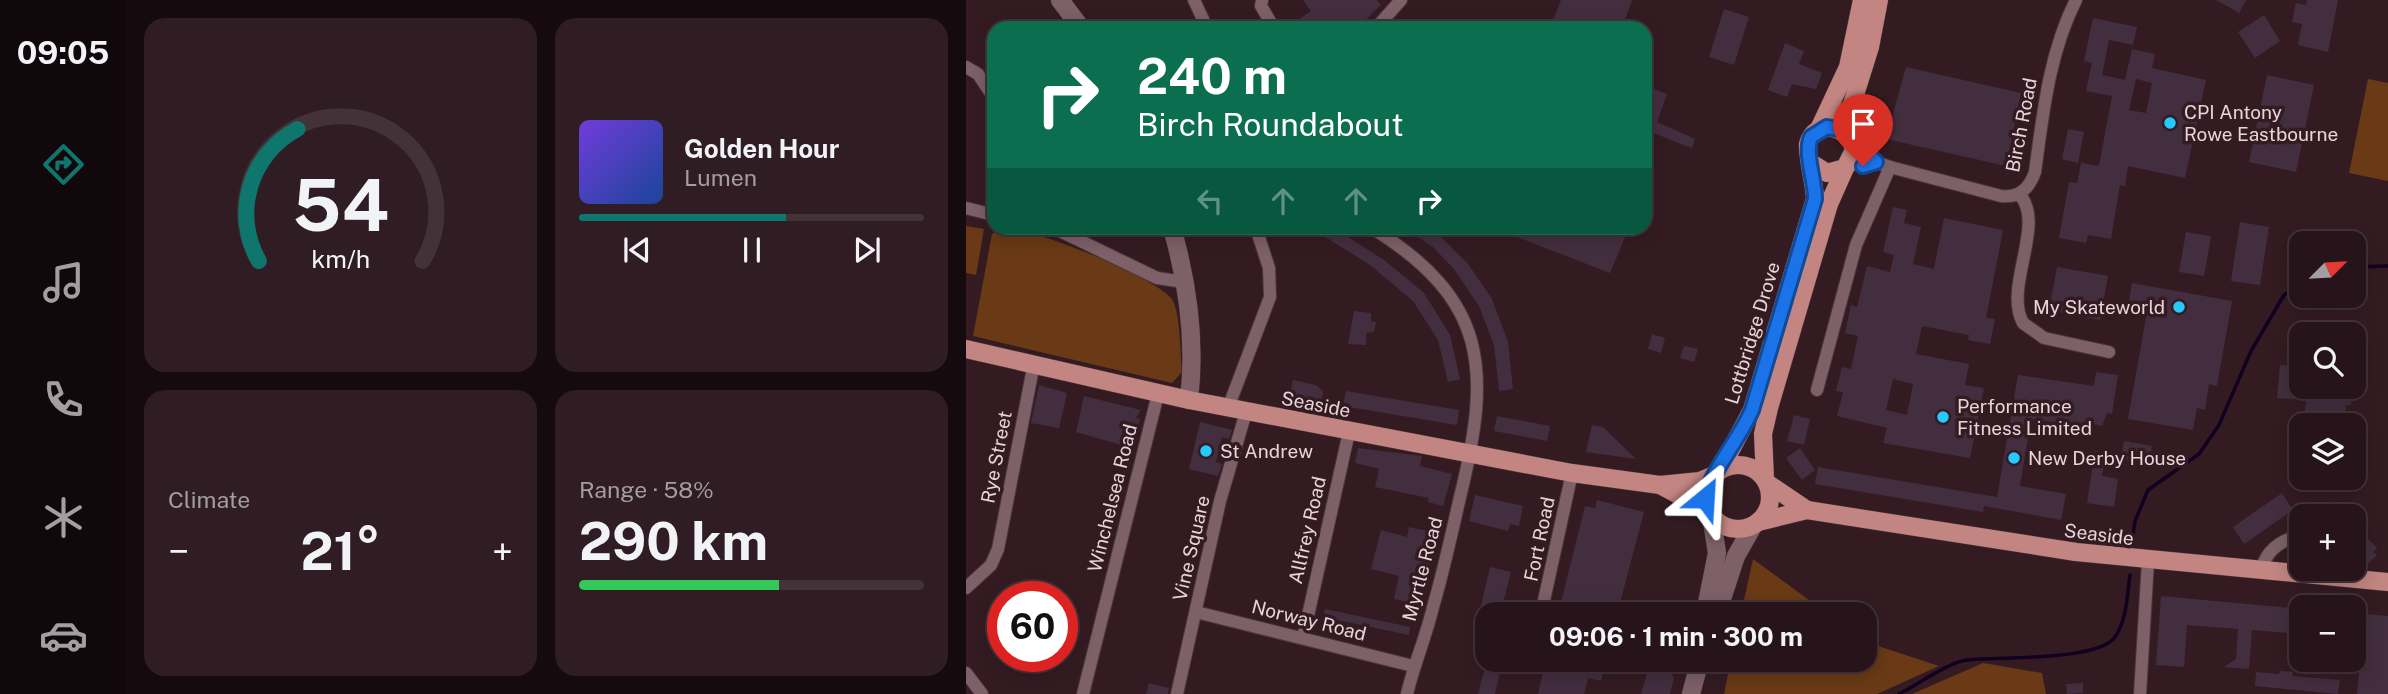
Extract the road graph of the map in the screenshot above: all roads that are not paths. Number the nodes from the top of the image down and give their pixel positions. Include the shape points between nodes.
1 (1060, 0) edge
2 (1194, 0) edge
3 (1262, 0) edge
4 (1401, 0) edge
5 (1862, 0) edge
6 (1879, 0) edge
7 (2076, 0) edge
8 (1076, 21) edge
9 (1204, 21) edge
10 (1270, 21) edge
11 (1382, 21) edge
12 (966, 67) edge
13 (987, 88) edge
14 (1819, 129) junction
15 (1851, 139) junction
16 (1876, 162) junction
17 (1811, 163) junction
18 (1847, 166) junction
19 (1890, 167) junction
20 (2019, 194) junction
21 (966, 208) edge
22 (987, 213) edge
23 (1071, 235) edge
24 (1174, 235) edge
25 (1258, 235) edge
26 (1382, 235) edge
27 (1184, 282) junction
28 (966, 349) edge
29 (2109, 352) dead end
30 (1034, 363) junction
31 (1817, 390) dead end
32 (1158, 394) junction
33 (1189, 400) junction
34 (1228, 408) junction
35 (1246, 412) junction
36 (1349, 432) junction
37 (1471, 452) junction
38 (1717, 472) junction
39 (1572, 473) junction
40 (1766, 481) junction
41 (1660, 485) junction
42 (1807, 510) junction
43 (1709, 513) junction
44 (1755, 524) junction
45 (2289, 540) edge
46 (2148, 561) junction
47 (2261, 572) junction
48 (2289, 573) edge
49 (2366, 578) edge
50 (2388, 582) edge
51 (966, 588) edge
52 (1544, 602) edge
53 (1707, 602) edge
54 (1721, 602) edge
55 (1196, 612) junction
56 (1303, 638) junction
57 (1413, 666) junction
58 (1697, 672) edge
59 (966, 673) edge
60 (982, 694) edge
61 (1083, 694) edge
62 (1177, 694) edge
63 (1407, 694) edge
64 (1691, 694) edge
65 (2140, 694) edge

1 - 8 street
2 - 9 street
3 - 10 street
4 - 11 street
5 - 14 main road via 1848,67
6 - 15 main road via 1848,117
7 - 20 street, Birch Road via 2054,58 2035,172
12 - 13 street
14 - 15 main road via 1835,127
14 - 17 main road via 1808,144
15 - 16 street, Birch Road
15 - 18 main road via 1853,158
16 - 18 street, Birch Road
16 - 19 street, Birch Road
17 - 18 main road via 1827,173
17 - 38 main road, Lottbridge Drove via 1815,199 1752,410
18 - 40 main road, Lottbridge Drove via 1830,201 1769,408 1763,434
19 - 20 street, Birch Road via 2000,197
19 - 31 street via 1856,245
20 - 29 street via 2029,219 2017,298 2023,323 2039,336
21 - 22 street
23 - 27 street via 1157,278
24 - 27 street
25 - 34 street via 1269,268 1270,297
26 - 37 street, Myrtle Road via 1429,269 1458,307 1468,329 1478,370
27 - 33 street via 1194,354
28 - 30 main road, Seaside
30 - 32 main road, Seaside
30 - 51 street, Rye Street via 998,549 991,565
32 - 33 main road, Seaside
32 - 61 street, Winchelsea Road
33 - 34 main road, Seaside
34 - 35 main road, Seaside
35 - 36 main road, Seaside
35 - 55 street, Vine Square via 1220,501
36 - 37 main road, Seaside
36 - 56 street, Allfrey Road
37 - 39 main road, Seaside
37 - 57 street, Myrtle Road via 1433,610
38 - 40 main road via 1744,465
38 - 41 main road, Seaside via 1700,481
38 - 43 main road via 1707,488
39 - 41 main road, Seaside
39 - 52 street, Fort Road
40 - 42 main road, Seaside
40 - 44 main road via 1770,502
41 - 43 main road, Seaside
42 - 44 main road, Seaside
42 - 46 main road, Seaside
43 - 44 main road via 1733,529
43 - 53 street via 1717,553
44 - 54 street via 1736,556
45 - 47 street via 2264,558
46 - 47 main road, Seaside
46 - 65 street
47 - 48 main road, Seaside
49 - 50 main road, Seaside
55 - 56 street, Norway Road
55 - 62 street, Vine Square
56 - 57 street, Norway Road
57 - 63 street, Myrtle Road
58 - 64 street
59 - 60 street

